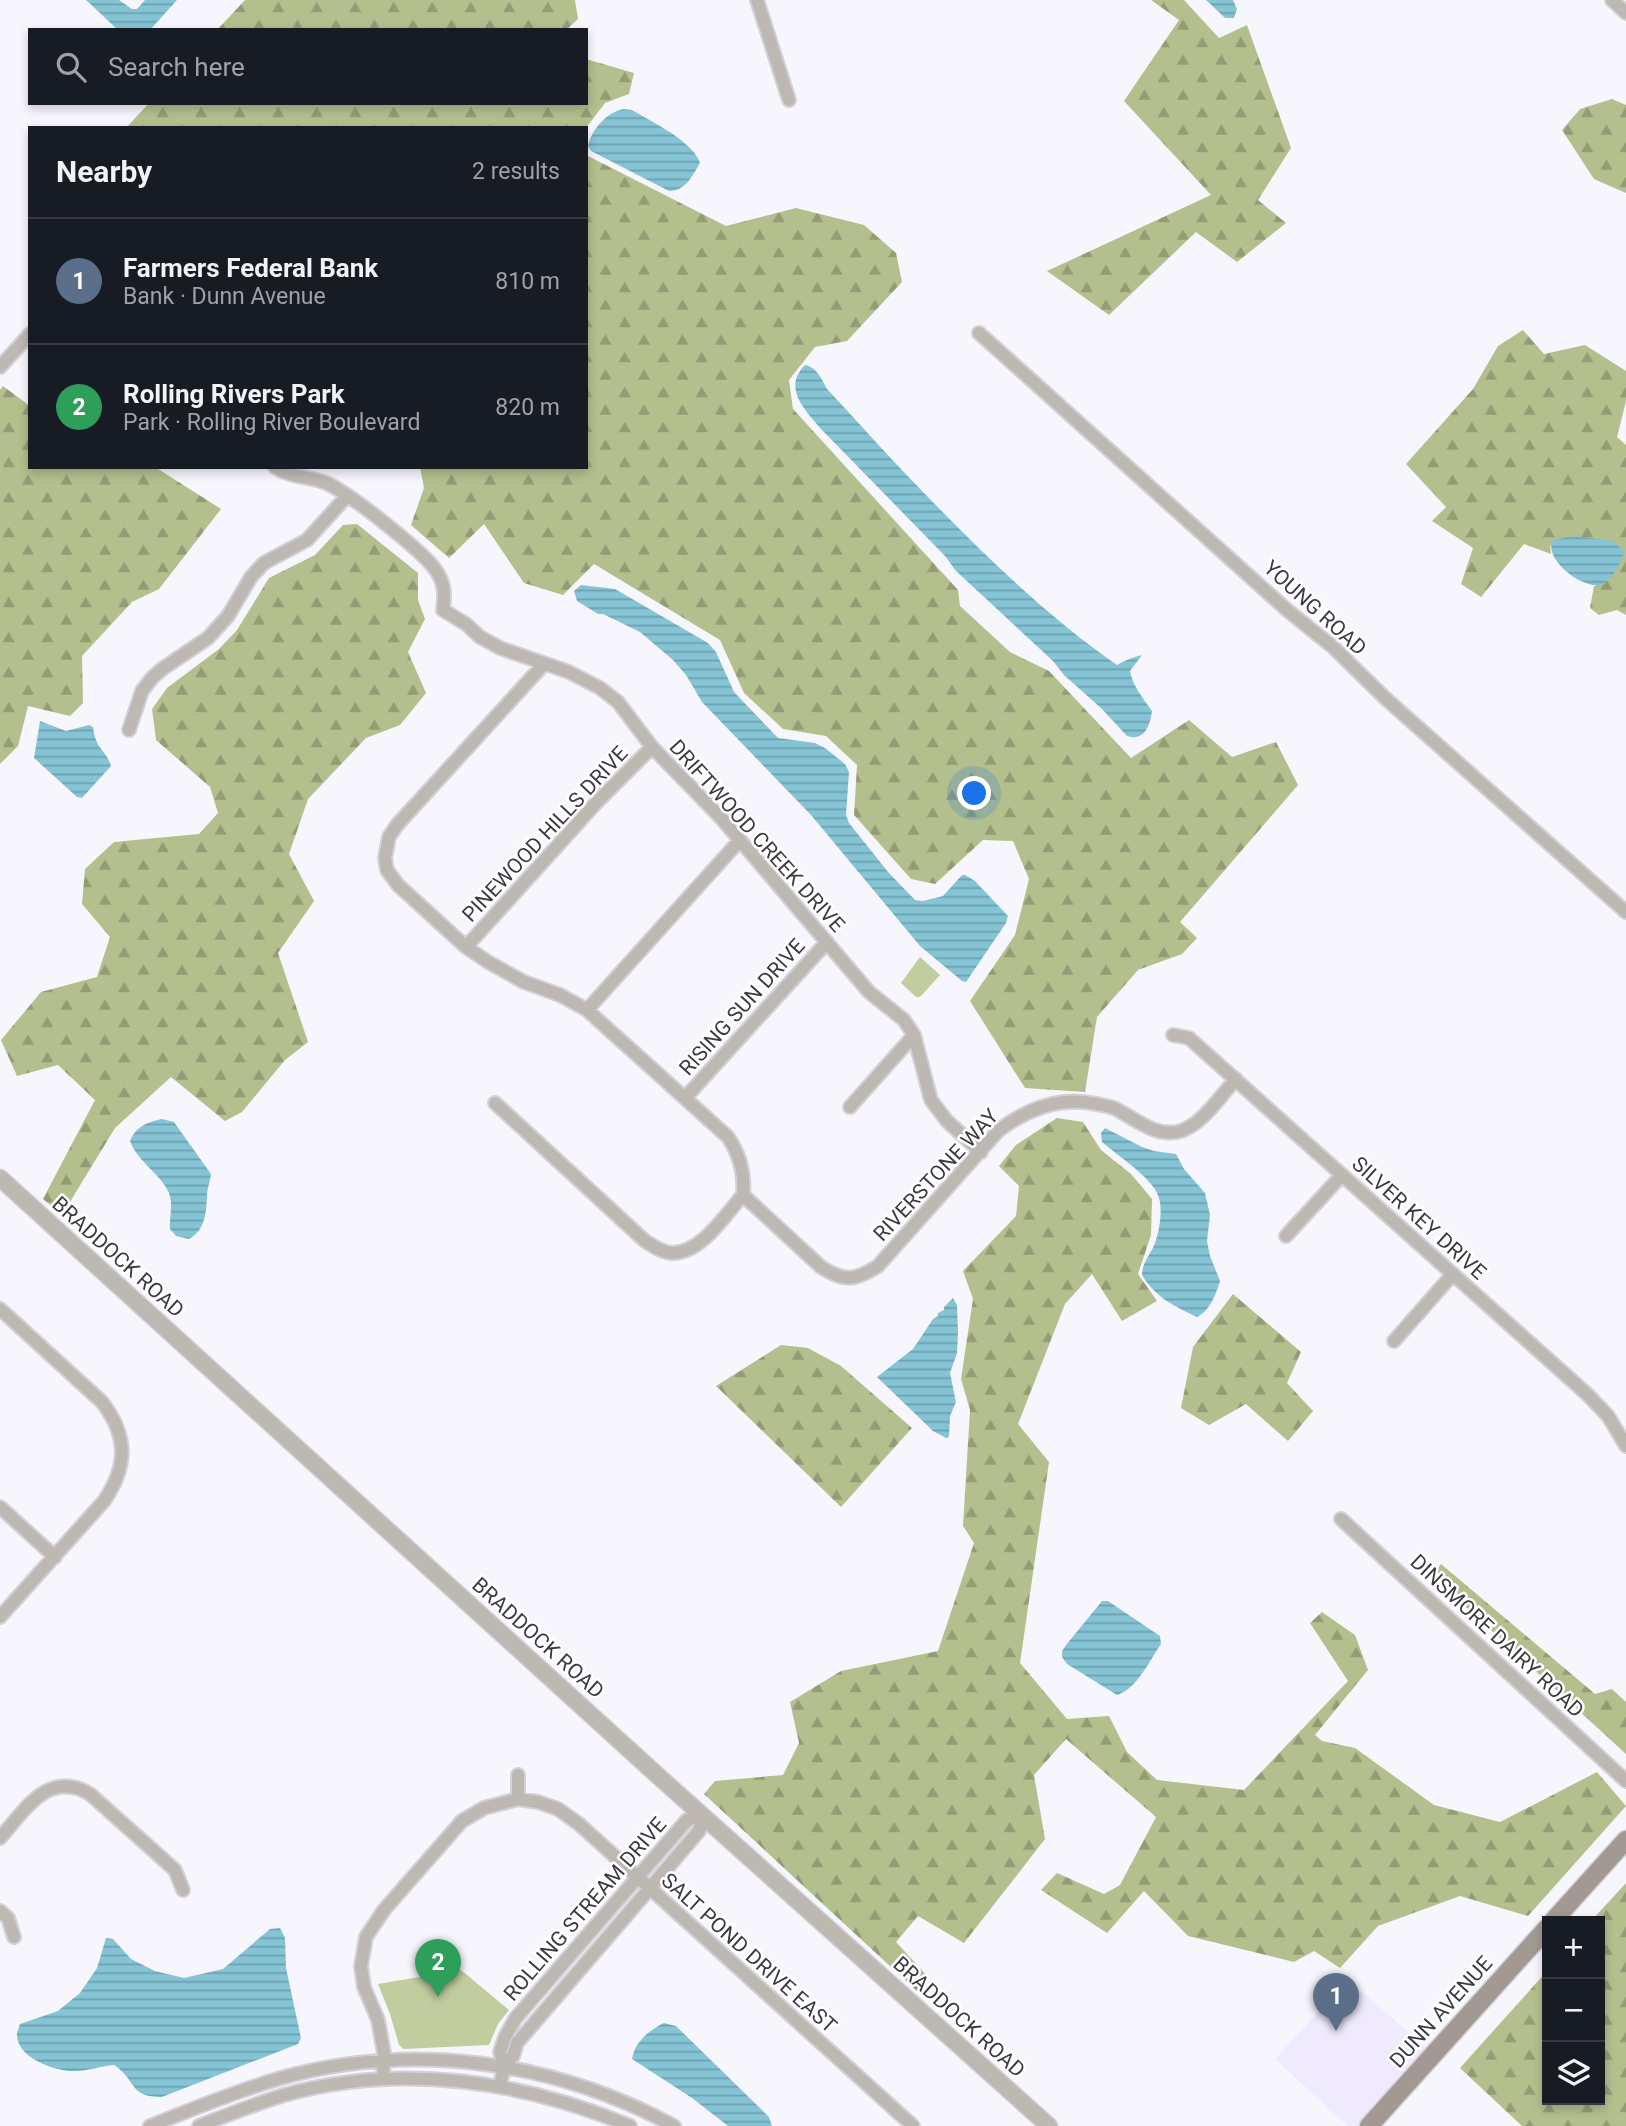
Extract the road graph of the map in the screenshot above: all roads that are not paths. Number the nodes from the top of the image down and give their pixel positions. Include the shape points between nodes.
1 (757, 0) edge
2 (1612, 0) edge
3 (1626, 13) edge
4 (789, 100) dead end
5 (979, 333) dead end
6 (28, 336) edge
7 (0, 367) edge
8 (280, 469) edge
9 (347, 496) junction
10 (544, 664) junction
11 (129, 730) dead end
12 (652, 747) junction
13 (740, 840) junction
14 (1626, 912) edge
15 (827, 942) junction
16 (466, 947) junction
17 (587, 1010) junction
18 (914, 1035) junction
19 (1173, 1035) dead end
20 (1236, 1079) junction
21 (685, 1098) junction
22 (495, 1103) dead end
23 (850, 1107) dead end
24 (981, 1152) junction
25 (1342, 1174) junction
26 (0, 1178) edge
27 (743, 1195) junction
28 (1286, 1236) dead end
29 (1453, 1274) junction
30 (0, 1309) edge
31 (1394, 1341) dead end
32 (1626, 1446) edge
33 (0, 1507) edge
34 (1341, 1519) dead end
35 (55, 1557) junction
36 (0, 1617) edge
37 (518, 1775) dead end
38 (1626, 1781) edge
39 (519, 1799) junction
40 (703, 1815) junction
41 (0, 1838) edge
42 (1626, 1840) edge
43 (637, 1878) junction
44 (649, 1889) junction
45 (183, 1890) dead end
46 (0, 1911) edge
47 (1558, 1916) edge
48 (1542, 1934) edge
49 (14, 1937) dead end
50 (384, 2061) junction
51 (504, 2066) junction
52 (383, 2079) junction
53 (500, 2087) junction
54 (907, 2125) edge
55 (150, 2126) edge
56 (199, 2126) edge
57 (630, 2126) edge
58 (674, 2126) edge
59 (1049, 2126) edge
60 (1369, 2126) edge

1 - 4 street
2 - 3 street
5 - 14 street, YOUNG ROAD
6 - 7 street
8 - 9 street via 327,483
9 - 10 street, DRIFTWOOD CREEK DRIVE via 436,570 445,590 443,610 500,648
9 - 11 street via 307,540 264,563 208,638 152,678 142,691
10 - 12 street, DRIFTWOOD CREEK DRIVE via 569,672 618,702
10 - 16 street via 397,825 380,850 398,885
12 - 13 street, DRIFTWOOD CREEK DRIVE
12 - 16 street, PINEWOOD HILLS DRIVE
13 - 15 street, DRIFTWOOD CREEK DRIVE
13 - 17 street
15 - 18 street, DRIFTWOOD CREEK DRIVE
15 - 21 street, RISING SUN DRIVE
16 - 17 street via 524,982
17 - 21 street
18 - 23 street
18 - 24 street, DRIFTWOOD CREEK DRIVE via 931,1100
19 - 20 street, SILVER KEY DRIVE via 1189,1038
20 - 24 street, RIVERSTONE WAY via 1203,1115 1178,1132 1160,1132 1114,1108 1082,1101 1049,1103 1017,1116
20 - 25 street, SILVER KEY DRIVE
21 - 27 street via 728,1137 738,1153
22 - 27 street via 669,1259 701,1242
24 - 27 street, RIVERSTONE WAY via 878,1266 847,1285
25 - 28 street
25 - 29 street, SILVER KEY DRIVE
26 - 40 street, BRADDOCK ROAD
29 - 31 street
29 - 32 street, SILVER KEY DRIVE via 1588,1395
30 - 35 street via 102,1402 118,1431 122,1460 115,1485
33 - 35 street
34 - 38 street, DINSMORE DAIRY ROAD
35 - 36 street
37 - 39 street
39 - 43 street, SALT POND DRIVE EAST via 558,1809
39 - 50 street via 484,1808 462,1821 372,1926 361,1966 378,2020
40 - 43 street, ROLLING STREAM DRIVE via 687,1820
40 - 44 street, ROLLING STREAM DRIVE via 699,1832
40 - 59 street, BRADDOCK ROAD
41 - 45 street via 35,1798 55,1786 80,1788 175,1870
42 - 47 main road
43 - 44 street, SALT POND DRIVE EAST
43 - 51 street, ROLLING STREAM DRIVE via 515,2019 500,2052
44 - 51 street, ROLLING STREAM DRIVE via 517,2043
44 - 54 street, SALT POND DRIVE EAST
46 - 49 street via 8,1918
48 - 60 main road, DUNN AVENUE
50 - 51 street via 458,2060
50 - 52 street
50 - 55 street via 282,2078
51 - 53 street, ROLLING STREAM DRIVE
51 - 58 street via 600,2091
52 - 53 street
52 - 56 street via 286,2095
53 - 57 street via 551,2097

